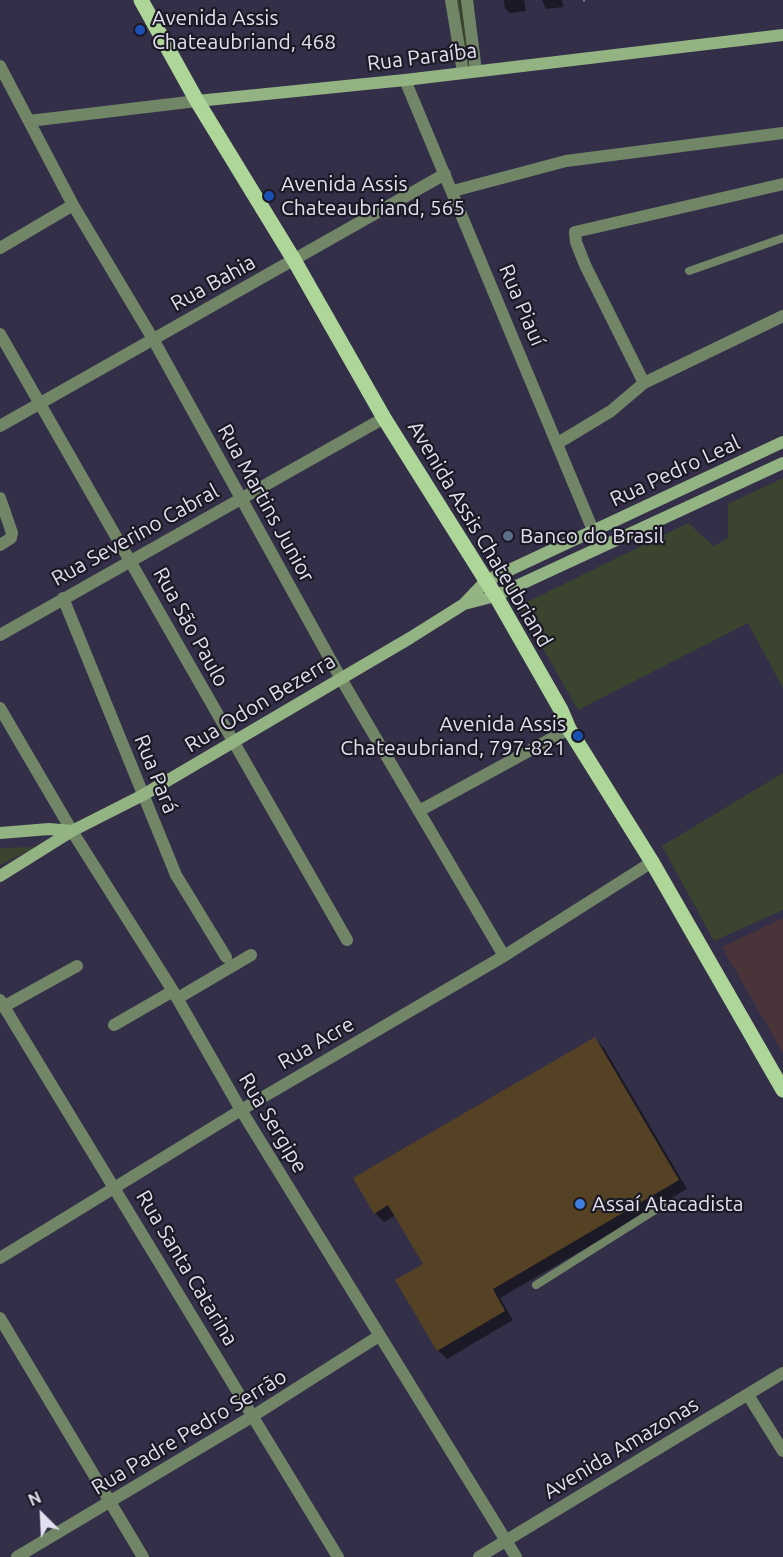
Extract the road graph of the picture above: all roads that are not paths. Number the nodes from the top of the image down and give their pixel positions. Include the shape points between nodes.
1 (141, 0) edge
2 (452, 0) edge
3 (467, 0) edge
4 (783, 35) edge
5 (0, 66) edge
6 (476, 71) junction
7 (463, 72) junction
8 (405, 80) junction
9 (197, 101) junction
10 (29, 121) junction
11 (783, 134) edge
12 (445, 174) junction
13 (783, 184) edge
14 (453, 191) junction
15 (73, 205) junction
16 (783, 238) edge
17 (0, 248) edge
18 (294, 260) junction
19 (689, 271) dead end
20 (783, 316) edge
21 (0, 334) edge
22 (153, 339) junction
23 (644, 383) junction
24 (42, 402) junction
25 (384, 418) junction
26 (0, 426) edge
27 (783, 442) edge
28 (558, 443) junction
29 (783, 464) edge
30 (0, 498) edge
31 (241, 498) junction
32 (592, 531) junction
33 (0, 544) edge
34 (600, 547) junction
35 (131, 560) junction
36 (486, 581) junction
37 (495, 596) junction
38 (63, 598) junction
39 (464, 604) junction
40 (0, 635) edge
41 (340, 677) junction
42 (0, 708) edge
43 (569, 729) junction
44 (233, 741) junction
45 (143, 795) junction
46 (419, 811) junction
47 (72, 831) junction
48 (0, 833) edge
49 (652, 862) junction
50 (0, 876) edge
51 (347, 940) dead end
52 (251, 955) dead end
53 (504, 956) junction
54 (226, 957) dead end
55 (77, 966) dead end
56 (175, 994) junction
57 (2, 1003) edge
58 (114, 1024) dead end
59 (783, 1090) edge
60 (241, 1110) junction
61 (116, 1187) junction
62 (663, 1205) dead end
63 (0, 1258) edge
64 (536, 1285) dead end
65 (0, 1318) edge
66 (379, 1336) junction
67 (783, 1373) edge
68 (748, 1395) junction
69 (254, 1416) junction
70 (783, 1451) edge
71 (110, 1503) junction
72 (506, 1540) junction
73 (17, 1557) edge
74 (143, 1557) edge
75 (338, 1557) edge
76 (479, 1557) edge
77 (516, 1557) edge

1 - 9 main road, Avenida Assis Chateubriand
2 - 7 street
3 - 6 street
4 - 6 main road, Rua Paraíba
5 - 10 street, Rua Martins Junior
6 - 7 main road, Rua Paraíba
7 - 8 main road, Rua Paraíba
8 - 9 main road, Rua Paraíba
8 - 12 street, Rua Piauí
9 - 10 street, Rua Paraíba
9 - 18 main road, Avenida Assis Chateubriand
10 - 15 street, Rua Martins Junior
11 - 14 street via 566,161
12 - 14 street, Rua Piauí
12 - 18 street, Rua Bahia
13 - 23 street via 575,232 585,265
14 - 28 street, Rua Piauí
15 - 17 street
15 - 22 street, Rua Martins Junior
16 - 19 lane
18 - 22 street, Rua Bahia
18 - 25 main road, Avenida Assis Chateubriand
20 - 23 street
21 - 24 street, Rua São Paulo
22 - 24 street, Rua Bahia
22 - 31 street, Rua Martins Junior
23 - 28 street via 610,411
24 - 26 street, Rua Bahia
24 - 35 street, Rua São Paulo
25 - 31 street, Rua Severino Cabral
25 - 36 main road, Avenida Assis Chateubriand
27 - 32 main road, Rua Pedro Leal
28 - 32 street, Rua Piauí
29 - 34 main road, Rua Pedro Leal
30 - 33 street via 12,533 7,542
31 - 35 street, Rua Severino Cabral
31 - 41 street, Rua Martins Junior
32 - 34 street, Rua Piauí
32 - 36 main road, Rua Pedro Leal
34 - 37 main road, Rua Pedro Leal
35 - 38 street, Rua Severino Cabral
35 - 44 street, Rua São Paulo
36 - 37 main road, Avenida Assis Chateubriand
36 - 39 main road, Rua Odon Bezerra
37 - 39 main road, Rua Odon Bezerra
37 - 43 main road, Avenida Assis Chateubriand
38 - 40 street, Rua Severino Cabral
38 - 45 street, Rua Pará
39 - 41 main road, Rua Odon Bezerra
41 - 44 main road, Rua Odon Bezerra
41 - 46 street, Rua Martins Junior
42 - 47 street, Rua Sergipe
43 - 46 street
43 - 49 main road, Avenida Assis Chateubriand
44 - 45 main road, Rua Odon Bezerra
44 - 51 street, Rua São Paulo
45 - 47 main road, Rua Odon Bezerra
45 - 54 street, Rua Pará via 189,900
46 - 53 street, Rua Martins Junior
47 - 48 main road
47 - 50 main road, Rua Odon Bezerra
47 - 56 street, Rua Sergipe
49 - 53 street, Rua Acre
49 - 59 main road, Avenida Assis Chateubriand
52 - 56 street
53 - 60 street, Rua Acre
55 - 57 street
56 - 58 street
56 - 60 street, Rua Sergipe
57 - 61 street, Rua Santa Catarina
60 - 61 street, Rua Acre
60 - 66 street, Rua Sergipe
61 - 63 street, Rua Acre
61 - 69 street, Rua Santa Catarina
62 - 64 lane
65 - 71 street
66 - 69 street, Rua Padre Pedro Serrão
66 - 72 street, Rua Sergipe
67 - 68 street, Avenida Amazonas
68 - 70 street
68 - 72 street, Avenida Amazonas
69 - 71 street, Rua Padre Pedro Serrão
69 - 75 street, Rua Santa Catarina
71 - 73 street, Rua Padre Pedro Serrão
71 - 74 street
72 - 76 street, Avenida Amazonas
72 - 77 street, Rua Sergipe

